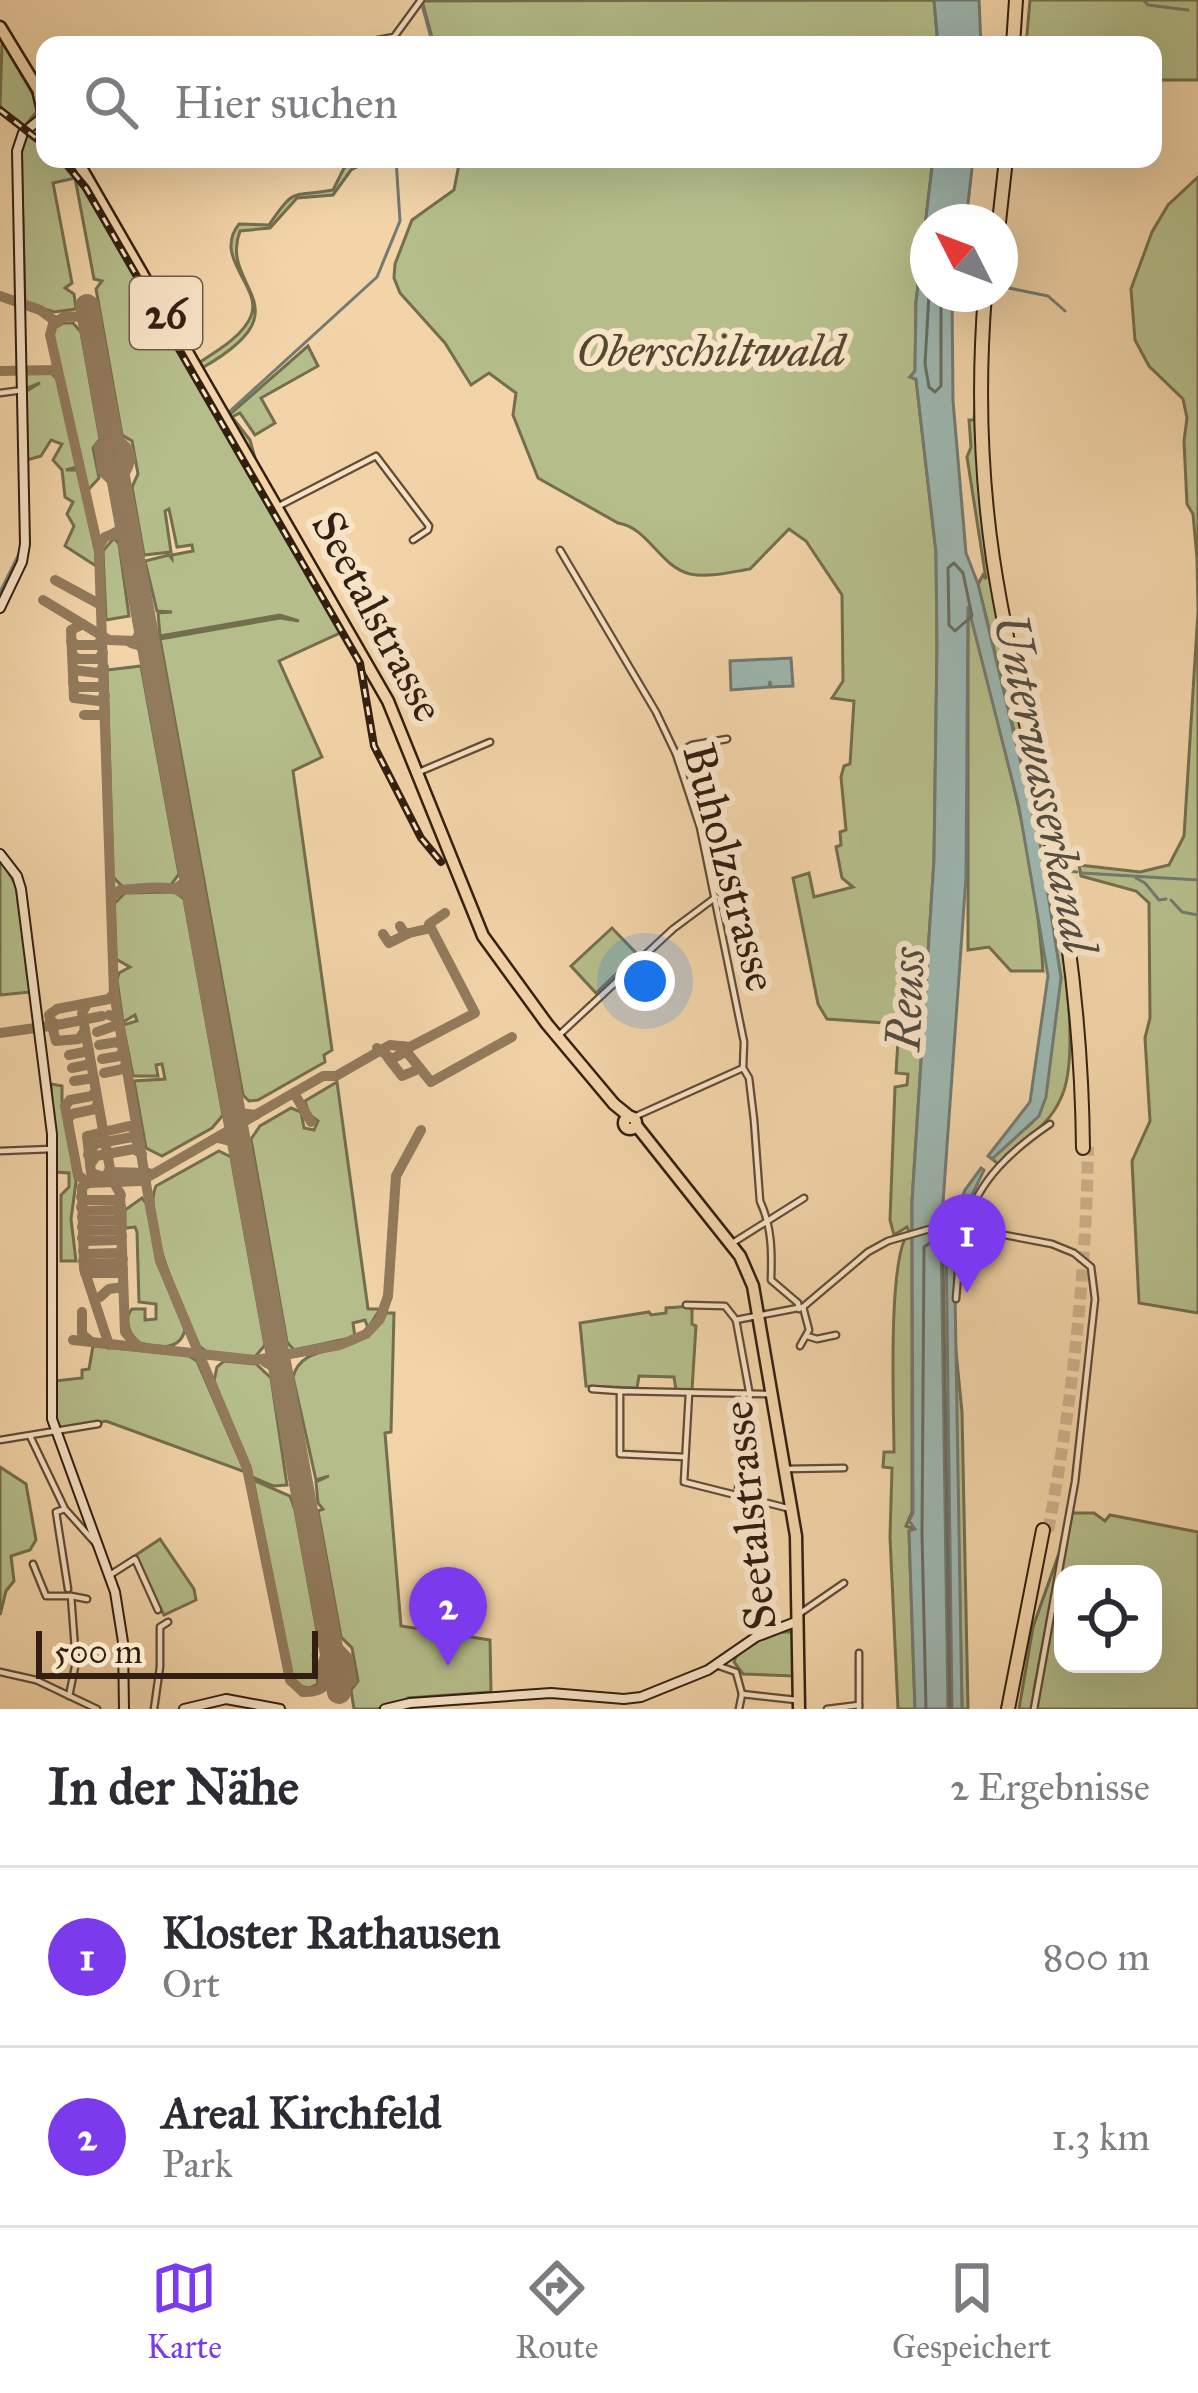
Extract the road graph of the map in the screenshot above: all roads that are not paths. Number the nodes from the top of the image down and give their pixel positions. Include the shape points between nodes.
1 (1020, 0) edge
2 (420, 1) edge
3 (0, 27) edge
4 (395, 36) edge
5 (1017, 36) edge
6 (36, 95) edge
7 (36, 117) edge
8 (81, 168) edge
9 (1002, 168) edge
10 (998, 204) edge
11 (987, 312) edge
12 (22, 390) junction
13 (0, 393) edge
14 (279, 506) junction
15 (413, 540) dead end
16 (560, 550) dead end
17 (0, 608) edge
18 (727, 739) dead end
19 (490, 742) dead end
20 (676, 754) junction
21 (419, 772) junction
22 (0, 854) edge
23 (716, 897) junction
24 (557, 1036) junction
25 (743, 1068) junction
26 (632, 1123) junction
27 (1050, 1124) dead end
28 (1086, 1148) tunnel mouth
29 (52, 1149) junction
30 (0, 1150) edge
31 (804, 1198) dead end
32 (768, 1223) junction
33 (956, 1225) junction
34 (731, 1244) junction
35 (956, 1299) dead end
36 (686, 1305) dead end
37 (801, 1308) junction
38 (758, 1316) junction
39 (736, 1320) junction
40 (836, 1335) dead end
41 (807, 1336) junction
42 (800, 1346) dead end
43 (592, 1389) dead end
44 (620, 1391) junction
45 (688, 1393) junction
46 (773, 1393) junction
47 (747, 1396) junction
48 (98, 1424) dead end
49 (55, 1432) junction
50 (30, 1436) junction
51 (0, 1440) edge
52 (685, 1457) junction
53 (786, 1468) junction
54 (844, 1468) dead end
55 (738, 1494) junction
56 (65, 1509) junction
57 (792, 1510) junction
58 (1046, 1531) tunnel mouth
59 (99, 1546) junction
60 (33, 1564) dead end
61 (110, 1575) junction
62 (844, 1583) dead end
63 (70, 1593) junction
64 (87, 1598) dead end
65 (158, 1610) dead end
66 (798, 1617) junction
67 (168, 1622) dead end
68 (859, 1653) dead end
69 (730, 1656) junction
70 (716, 1666) junction
71 (731, 1668) junction
72 (0, 1672) edge
73 (742, 1694) junction
74 (69, 1696) junction
75 (776, 1698) junction
76 (226, 1704) edge
77 (799, 1705) edge
78 (860, 1707) edge
79 (97, 1709) edge
80 (124, 1709) edge
81 (154, 1709) edge
82 (184, 1709) edge
83 (280, 1709) edge
84 (385, 1709) edge
85 (739, 1709) edge
86 (775, 1709) edge
87 (827, 1709) edge
88 (1011, 1709) edge
89 (1034, 1709) edge

1 - 5 highway
2 - 4 street
3 - 6 main road
7 - 12 main road via 17,151
8 - 14 main road, Seetalstrasse / 26
9 - 10 highway
11 - 28 highway via 981,427 988,522 1064,919
12 - 13 street
12 - 17 main road via 24,555
14 - 15 street via 376,456 429,526
14 - 21 main road, Seetalstrasse / 26 via 388,700
16 - 20 street, Buholzstrasse
18 - 20 street
19 - 21 street
20 - 23 street, Buholzstrasse
21 - 24 main road, Seetalstrasse / 26 via 479,930
22 - 29 main road via 21,889
23 - 24 street
23 - 25 street, Buholzstrasse
24 - 26 main road, Seetalstrasse / 26
25 - 26 street
25 - 32 street, Buholzstrasse
26 - 34 main road, Seetalstrasse / 26
27 - 33 street via 1017,1147
29 - 30 street
29 - 49 main road
31 - 32 street
32 - 34 street
32 - 37 street, Buholzstrasse via 771,1280
33 - 35 street
33 - 37 street via 901,1238 852,1262
33 - 89 street via 1063,1247 1091,1267 1096,1284 1075,1482
34 - 38 main road, Seetalstrasse / 26 via 748,1272
36 - 39 street via 725,1306
37 - 38 street
37 - 41 street
38 - 39 street
38 - 46 main road, Seetalstrasse / 26
39 - 47 street
40 - 41 street
41 - 42 street
43 - 44 street
44 - 45 street
44 - 52 street via 620,1454
45 - 47 street
45 - 52 street
46 - 47 street
46 - 53 main road, Seetalstrasse / 26
47 - 55 street
48 - 49 street
49 - 50 street
49 - 59 main road
50 - 51 street
50 - 56 street
52 - 55 street via 688,1484
53 - 54 street
53 - 57 main road, Seetalstrasse / 26
55 - 57 street
56 - 59 street
56 - 63 street via 54,1519
57 - 66 main road, Seetalstrasse / 26
58 - 88 highway
59 - 61 main road
60 - 63 street via 46,1596
61 - 65 street via 135,1559
61 - 80 main road
62 - 66 street
63 - 64 street
63 - 74 street via 76,1662
66 - 69 main road
66 - 77 main road, Seetalstrasse / 26
67 - 81 street via 160,1628
68 - 78 street
69 - 70 main road
69 - 71 street
70 - 71 street
70 - 84 main road via 627,1699 550,1693
71 - 73 street
72 - 74 street
73 - 75 street
73 - 85 street
74 - 79 street
75 - 77 street
75 - 86 street
76 - 82 main road
76 - 83 main road
78 - 87 street

